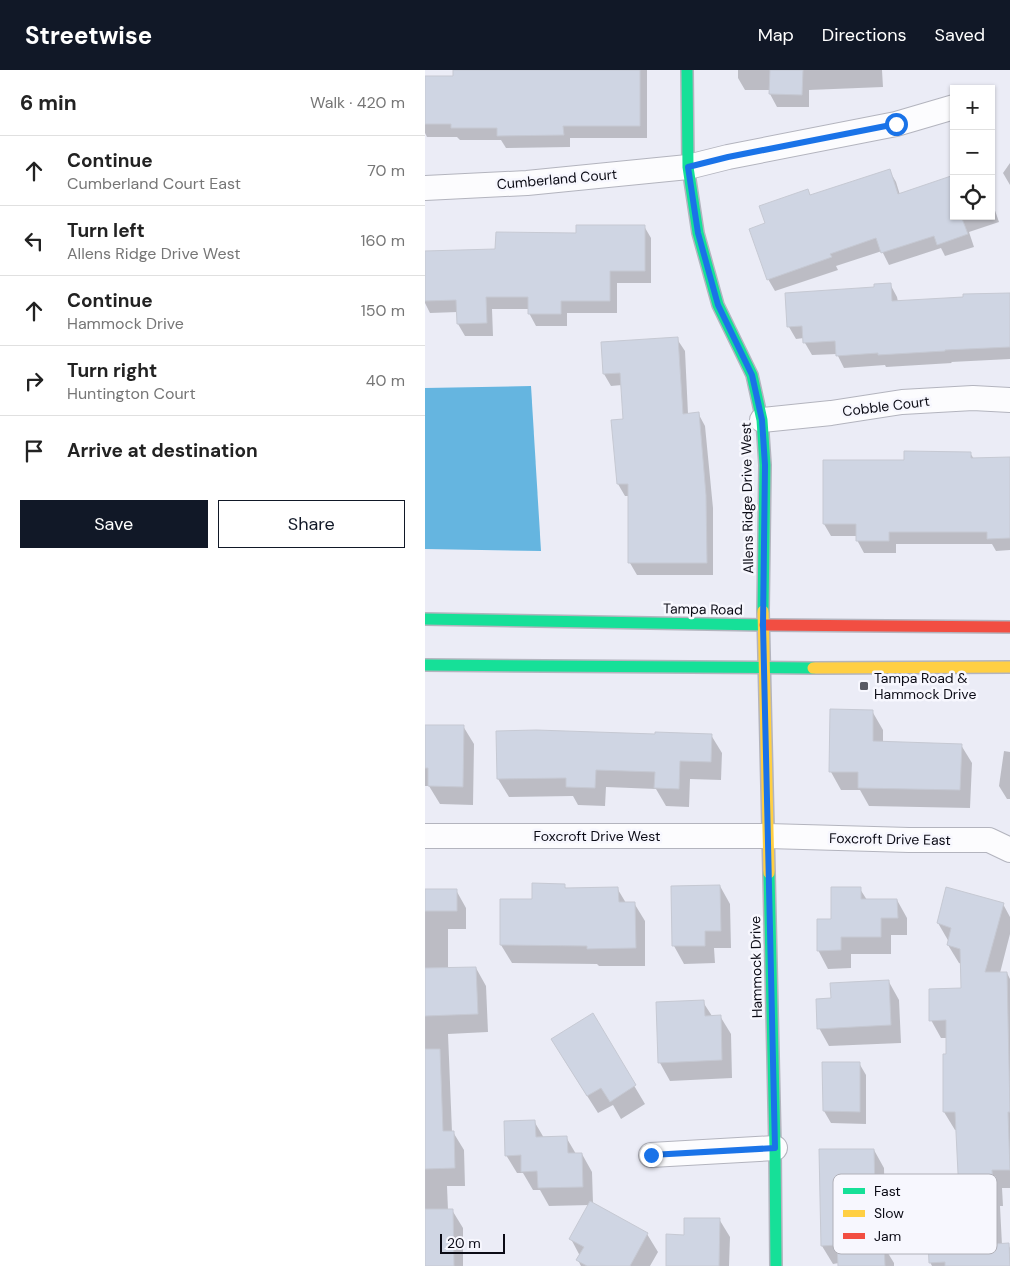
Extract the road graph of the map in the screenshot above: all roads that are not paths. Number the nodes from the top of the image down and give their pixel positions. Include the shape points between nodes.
1 (687, 70) edge
2 (950, 108) edge
3 (688, 167) junction
4 (425, 188) edge
5 (1010, 400) edge
6 (762, 420) junction
7 (425, 619) edge
8 (763, 625) junction
9 (1010, 626) edge
10 (425, 665) edge
11 (1010, 667) edge
12 (765, 668) junction
13 (425, 836) edge
14 (768, 836) junction
15 (1010, 850) edge
16 (775, 1148) junction
17 (651, 1155) dead end
18 (776, 1266) edge

1 - 3 street, Allens Ridge Drive West
2 - 3 street, Cumberland Court via 896,124
3 - 4 street, Cumberland Court via 527,183
3 - 6 street, Allens Ridge Drive West via 698,233 718,305 752,375
5 - 6 street, Cobble Court via 973,398 902,402
6 - 8 street, Allens Ridge Drive West via 765,465
7 - 8 street, Tampa Road
8 - 9 street, Tampa Road
8 - 12 street, Allens Ridge Drive West
10 - 12 street
11 - 12 street
12 - 14 street, Hammock Drive
13 - 14 street, Foxcroft Drive West
14 - 15 street, Foxcroft Drive East via 989,840
14 - 16 street, Hammock Drive
16 - 17 street
16 - 18 street, Hammock Drive

